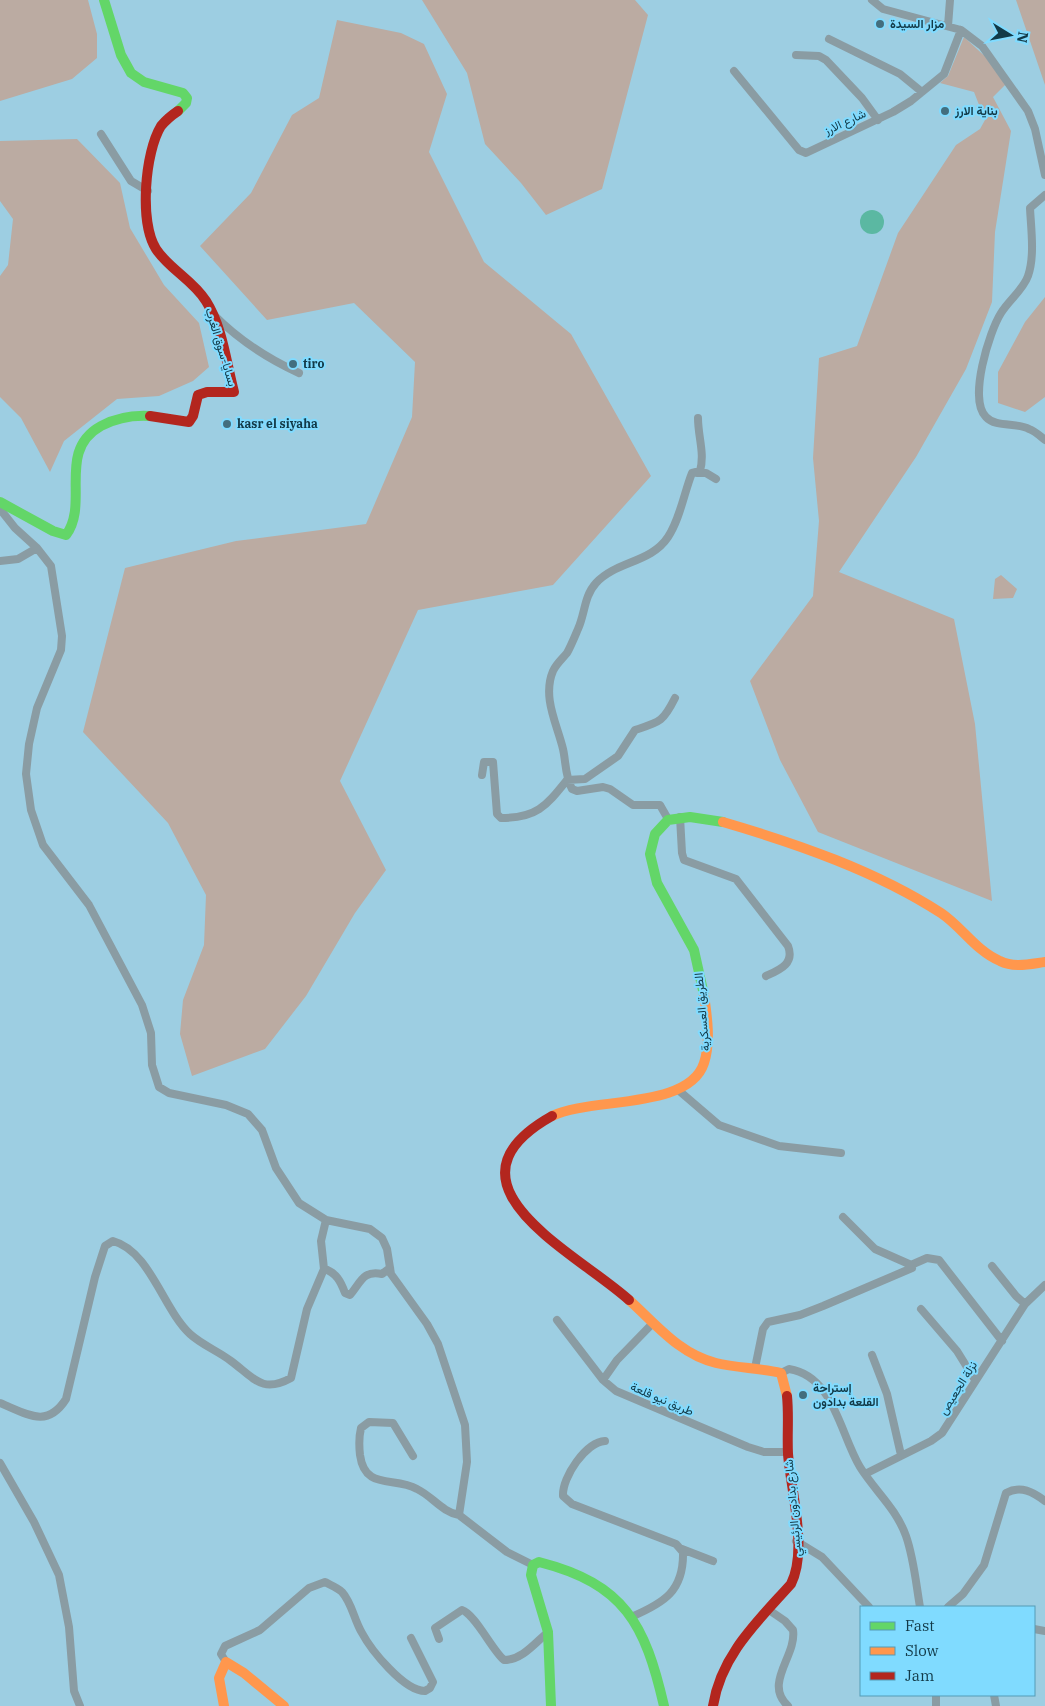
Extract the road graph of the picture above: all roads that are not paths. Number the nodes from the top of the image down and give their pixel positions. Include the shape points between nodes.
1 (104, 0) edge
2 (872, 0) edge
3 (950, 0) edge
4 (948, 26) junction
5 (961, 30) junction
6 (829, 38) dead end
7 (796, 55) dead end
8 (734, 71) dead end
9 (922, 92) junction
10 (878, 120) junction
11 (101, 134) dead end
12 (1045, 175) edge
13 (148, 191) junction
14 (1045, 195) edge
15 (213, 313) junction
16 (299, 373) dead end
17 (698, 418) dead end
18 (1045, 440) edge
19 (692, 473) junction
20 (716, 479) dead end
21 (0, 502) edge
22 (0, 509) edge
23 (37, 548) junction
24 (0, 561) edge
25 (675, 698) dead end
26 (482, 775) dead end
27 (567, 780) junction
28 (680, 817) junction
29 (668, 819) junction
30 (1045, 962) edge
31 (766, 976) dead end
32 (677, 1089) junction
33 (841, 1153) dead end
34 (843, 1217) dead end
35 (326, 1220) junction
36 (911, 1265) junction
37 (992, 1266) dead end
38 (390, 1268) junction
39 (324, 1270) junction
40 (1045, 1285) edge
41 (1025, 1304) junction
42 (921, 1309) dead end
43 (557, 1320) dead end
44 (653, 1322) junction
45 (1002, 1341) junction
46 (872, 1355) dead end
47 (755, 1368) junction
48 (780, 1374) junction
49 (603, 1380) junction
50 (975, 1380) junction
51 (0, 1403) edge
52 (605, 1441) dead end
53 (788, 1452) junction
54 (901, 1455) junction
55 (413, 1456) dead end
56 (0, 1463) edge
57 (865, 1474) junction
58 (1045, 1502) edge
59 (459, 1515) junction
60 (796, 1541) junction
61 (682, 1549) junction
62 (712, 1561) dead end
63 (533, 1565) junction
64 (868, 1606) edge
65 (920, 1606) edge
66 (949, 1606) edge
67 (770, 1610) junction
68 (631, 1617) junction
69 (548, 1632) junction
70 (412, 1638) dead end
71 (439, 1638) dead end
72 (226, 1662) junction
73 (80, 1706) edge
74 (224, 1706) edge
75 (284, 1706) edge
76 (551, 1706) edge
77 (664, 1706) edge
78 (713, 1706) edge
79 (788, 1706) edge

1 - 13 main road, بسايا-سوق الغرب via 116,46 132,74 147,84 179,90 187,98 157,134
2 - 4 street via 879,8
3 - 4 street
4 - 5 street
5 - 9 street, شارع الارز via 947,70
5 - 12 street via 982,46 1024,104 1035,129
6 - 9 street via 900,74
7 - 10 street via 819,56 826,60
8 - 10 street, شارع الارز via 802,152
9 - 10 street, شارع الارز
11 - 13 street via 132,181
13 - 15 main road, بسايا-سوق الغرب via 149,229 153,243 174,268 195,285
14 - 18 street via 1030,208 1027,278 1001,313 988,342 980,400 982,413 991,421 1029,429
15 - 16 street via 232,333 258,352
15 - 21 main road, بسايا-سوق الغرب via 234,392 226,395 198,394 192,420 188,422 127,416 93,432 79,450 73,515 66,534 53,531
17 - 19 street via 703,459 700,471
19 - 20 street via 706,473
19 - 27 street via 668,538 643,559 627,564 596,583 588,594 568,652 552,673 550,705
22 - 23 street
23 - 24 street via 18,559
23 - 35 street via 51,566 62,636 57,661 37,708 26,761 30,802 43,845 89,906 142,1004 151,1033 153,1073 161,1090 226,1105 248,1114 262,1130 276,1168 294,1197
25 - 27 street via 666,716 659,723 635,730 618,756 585,780
26 - 27 street via 484,762 493,762 497,814 501,818 537,812
27 - 29 street via 577,791 603,787 633,805 660,805
28 - 29 main road
28 - 30 main road via 705,817 741,826 869,877 940,912 998,961 1020,965
28 - 31 street via 684,860 736,879 788,946 788,962
29 - 32 main road, الطريق العسكرية via 655,832 651,863 659,888 685,930 697,960 707,1047 706,1059 698,1075
32 - 33 street via 719,1125 779,1146
32 - 44 main road, الطريق العسكرية via 647,1098 568,1109 525,1135 508,1157 503,1173 509,1195 528,1218 605,1278
34 - 36 street via 875,1249
35 - 38 street via 348,1223 377,1233 387,1249
35 - 39 street via 321,1241
36 - 45 street via 927,1258 940,1260
36 - 47 street via 909,1271 870,1284 823,1306 768,1322
37 - 41 street
38 - 39 street via 382,1274 363,1276 350,1294 345,1293 332,1271
38 - 59 street via 438,1344 465,1425 466,1462
39 - 51 street via 307,1309 291,1378 278,1385 266,1384 251,1378 230,1360 189,1334 127,1245 113,1241 105,1246 95,1278 66,1399 52,1416 43,1417 31,1416
40 - 41 street, نزلة الجعيص
41 - 45 street, نزلة الجعيص
42 - 50 street
43 - 49 street, طريق نيو قلعة
44 - 47 main road, الطريق العسكرية via 676,1343 702,1358
44 - 49 street
45 - 50 street, نزلة الجعيص
46 - 54 street via 887,1394
47 - 48 main road, الطريق العسكرية
48 - 53 main road, شارع بدادون الرئيسي via 788,1399
48 - 57 street via 789,1369 802,1374 825,1393
49 - 53 street, طريق نيو قلعة via 624,1396 748,1447 764,1452
50 - 54 street, نزلة الجعيص via 942,1433
52 - 61 street via 594,1443 575,1464 563,1496 572,1504
53 - 60 main road, شارع بدادون الرئيسي
54 - 57 street, نزلة الجعيص
55 - 59 street via 394,1423 369,1422 361,1428 360,1451 366,1473 376,1480 414,1487 445,1510
56 - 73 street via 34,1522 59,1575 69,1627 74,1691
57 - 65 street via 900,1522 910,1549
58 - 66 street via 1032,1491 1006,1493 984,1565 963,1594
59 - 63 street via 507,1552
60 - 64 street via 822,1557
60 - 67 main road, شارع بدادون الرئيسي via 794,1577
61 - 62 street
61 - 68 street via 683,1562 678,1581 668,1598
63 - 68 main road via 545,1563 594,1582 613,1596
63 - 69 main road via 532,1575
67 - 78 main road, شارع بدادون الرئيسي via 729,1657 718,1680
67 - 79 street via 793,1630 778,1689
68 - 77 main road via 651,1657
69 - 71 street via 521,1656 504,1660 462,1610 435,1628
69 - 76 main road
70 - 72 street via 433,1682 425,1691 411,1688 398,1677 362,1633 341,1590 325,1582 309,1588 260,1630 225,1646 221,1654
72 - 74 main road via 218,1676
72 - 75 main road

